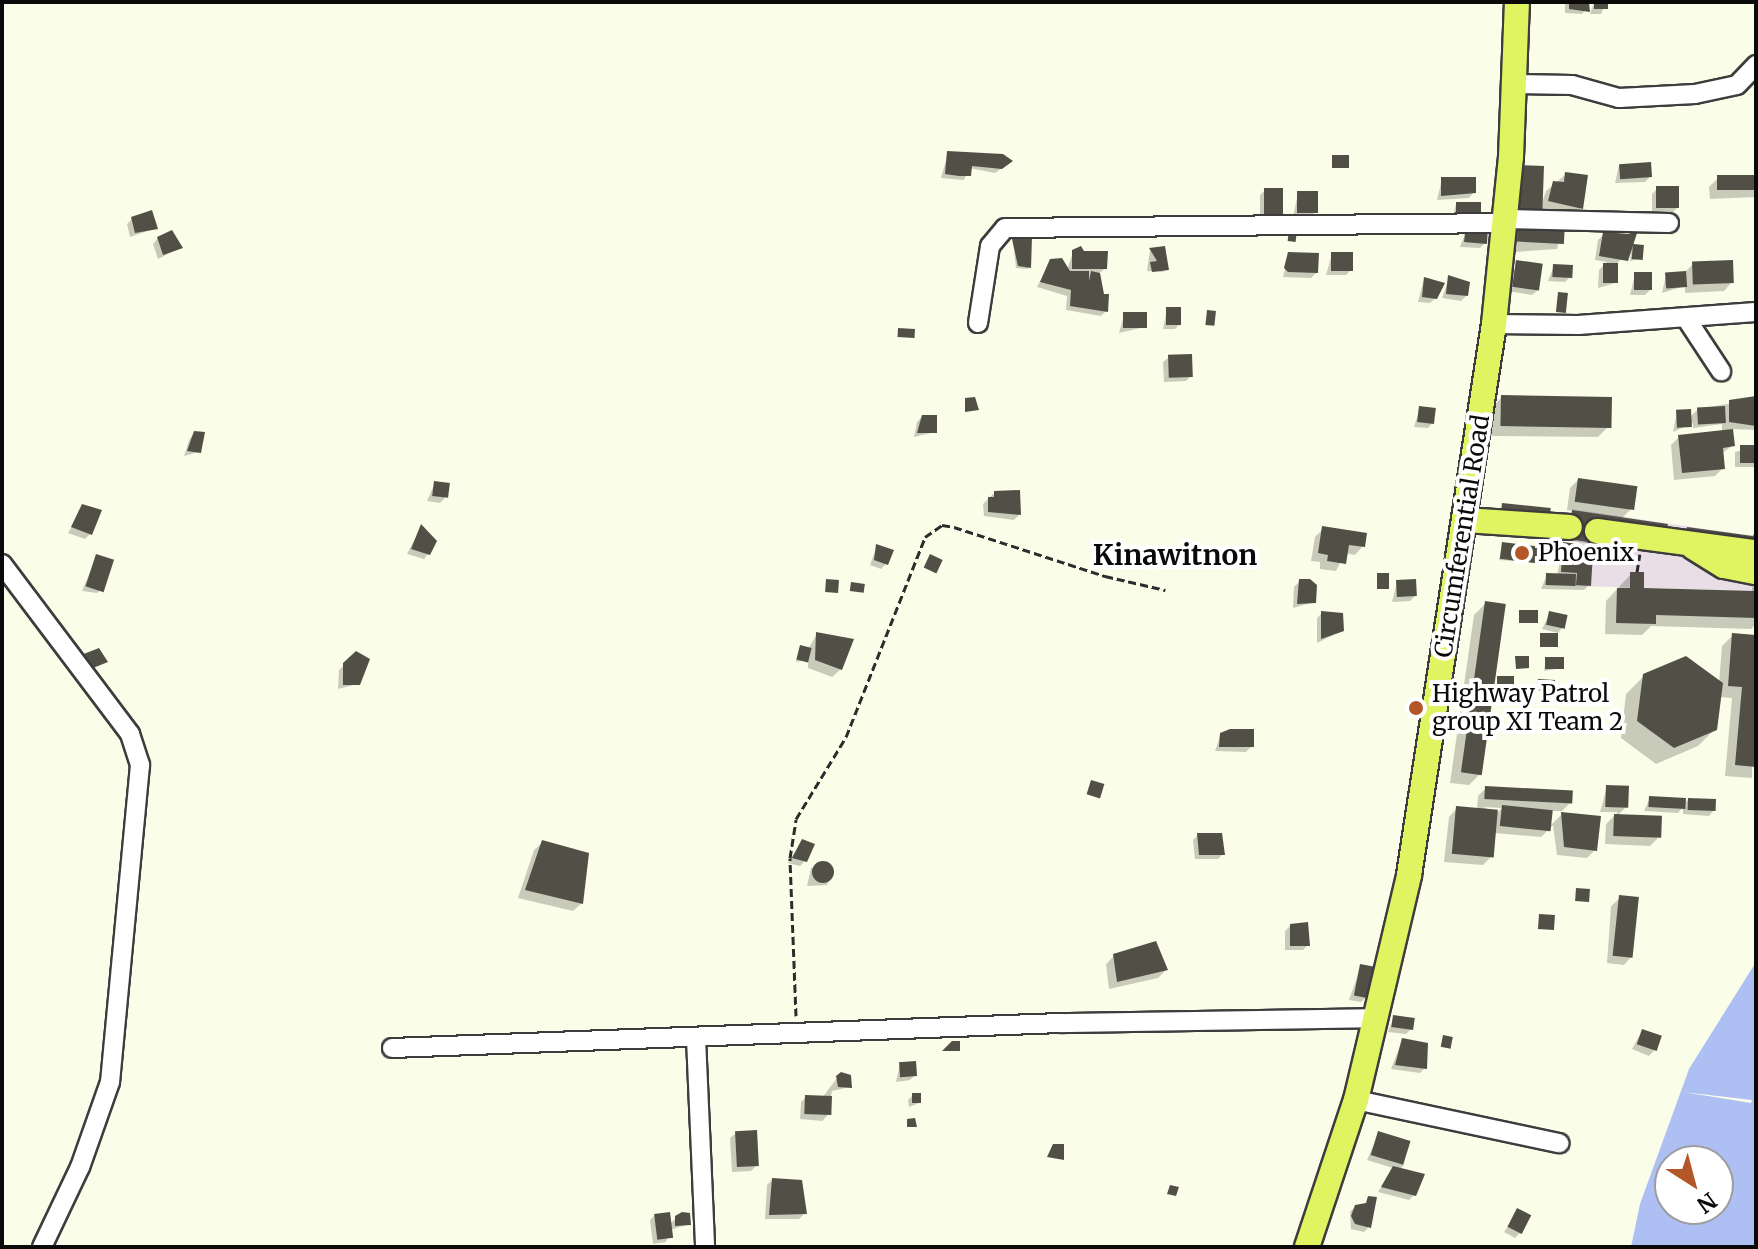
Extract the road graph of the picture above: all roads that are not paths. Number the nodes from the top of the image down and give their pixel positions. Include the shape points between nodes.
1 (1517, 2) edge
2 (1756, 65) edge
3 (1516, 84) junction
4 (1506, 221) junction
5 (1669, 223) dead end
6 (1756, 312) edge
7 (1686, 318) junction
8 (978, 323) dead end
9 (1494, 324) junction
10 (1721, 371) dead end
11 (1465, 520) junction
12 (1570, 527) dead end
13 (1597, 531) dead end
14 (1754, 562) edge
15 (2, 564) edge
16 (1377, 1018) junction
17 (696, 1038) junction
18 (392, 1048) dead end
19 (1356, 1100) junction
20 (1559, 1143) dead end
21 (42, 1247) edge
22 (705, 1247) edge
23 (1307, 1247) edge

1 - 3 main road, Circumferential Road
2 - 3 street via 1737,85 1695,94 1619,98 1572,85
3 - 4 main road, Circumferential Road
4 - 5 street
4 - 8 street via 1005,228 990,246
4 - 9 main road, Circumferential Road
6 - 7 street
7 - 9 street
7 - 10 street
9 - 11 main road, Circumferential Road
11 - 12 main road
11 - 16 main road, Circumferential Road via 1409,875
13 - 14 main road via 1688,543
15 - 21 street via 123,725 140,765 110,1082 75,1179
16 - 17 street via 1062,1023
16 - 19 main road, Circumferential Road
17 - 18 street
17 - 22 street
19 - 20 street
19 - 23 main road, Circumferential Road

